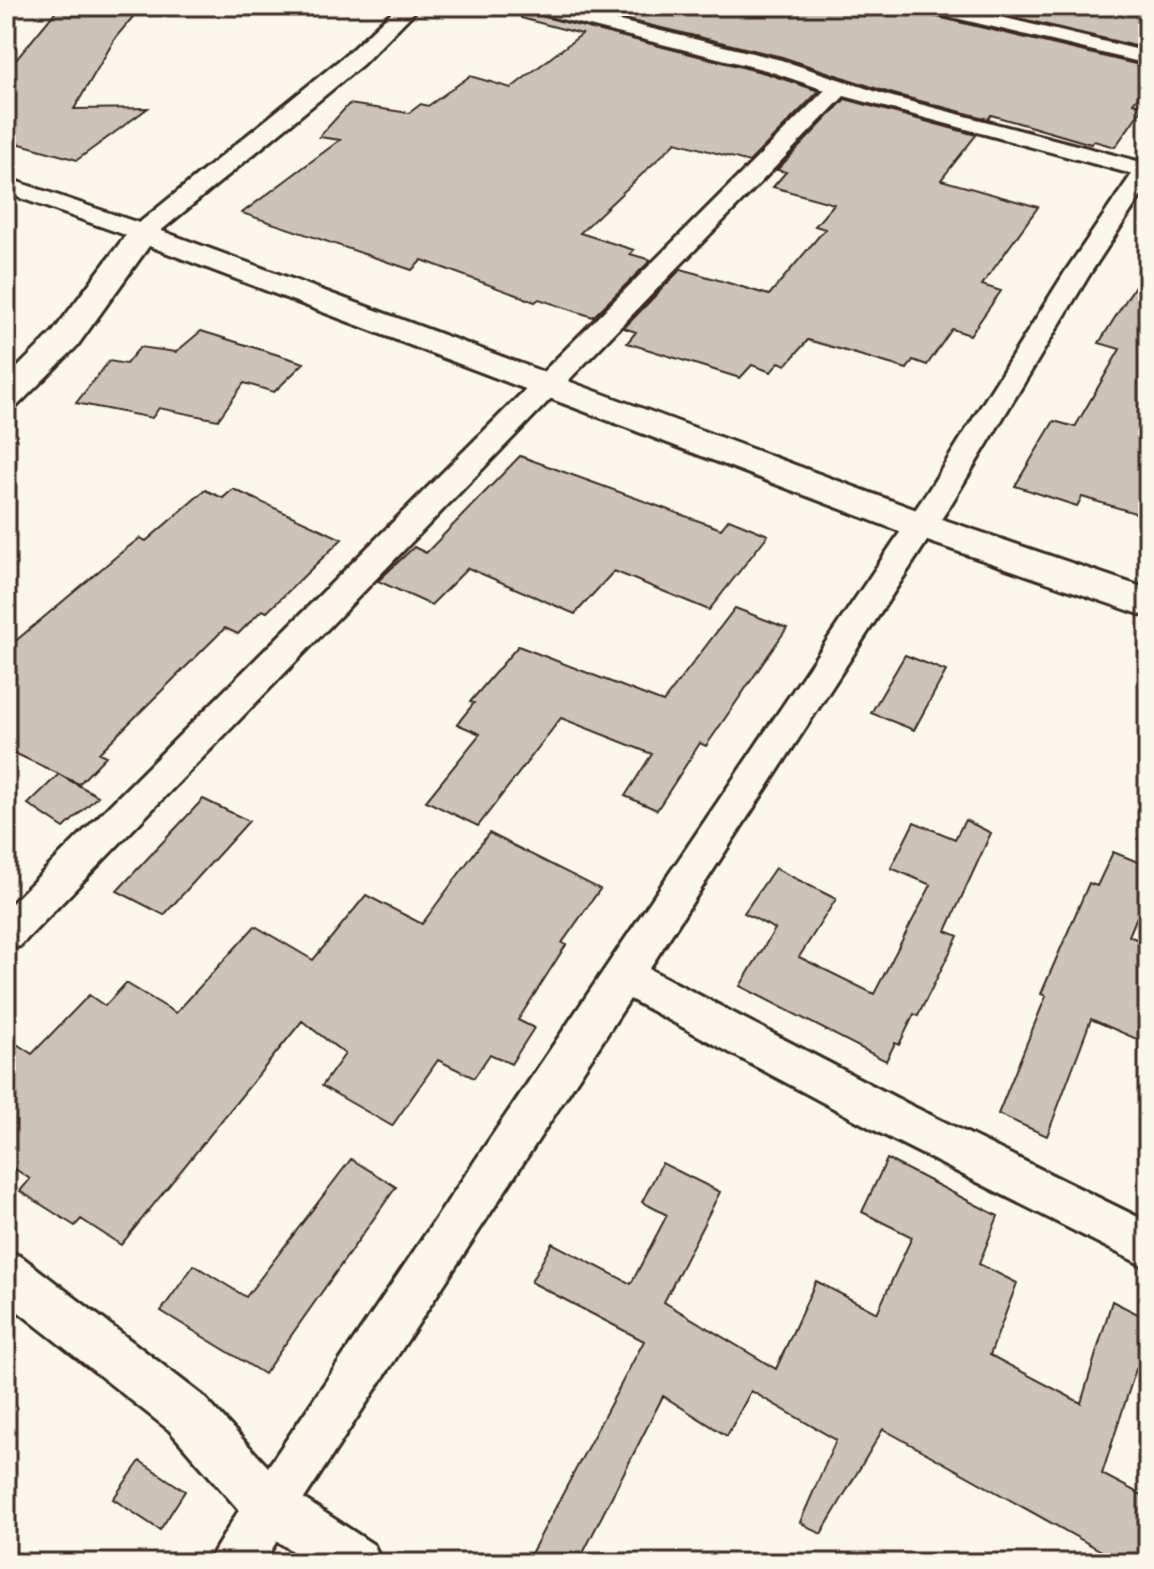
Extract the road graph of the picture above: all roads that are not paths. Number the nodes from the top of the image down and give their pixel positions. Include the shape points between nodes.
1 (410, 6) edge
2 (532, 6) edge
3 (929, 6) edge
4 (1148, 58) edge
5 (840, 87) junction
6 (1147, 169) edge
7 (6, 185) edge
8 (143, 233) junction
9 (549, 383) junction
10 (6, 398) edge
11 (920, 525) junction
12 (1148, 603) edge
13 (6, 934) edge
14 (628, 978) dead end
15 (1148, 1246) edge
16 (6, 1273) edge
17 (269, 1506) junction
18 (233, 1563) edge
19 (356, 1563) edge

1 - 8 street via 355,59
2 - 5 street via 773,65
3 - 4 street
5 - 6 street
5 - 9 street
6 - 11 street
7 - 8 street
8 - 9 street
8 - 10 street via 65,339
9 - 11 street
9 - 13 street
11 - 12 street
11 - 17 street
14 - 15 street
16 - 17 street via 186,1413
17 - 18 street
17 - 19 street

